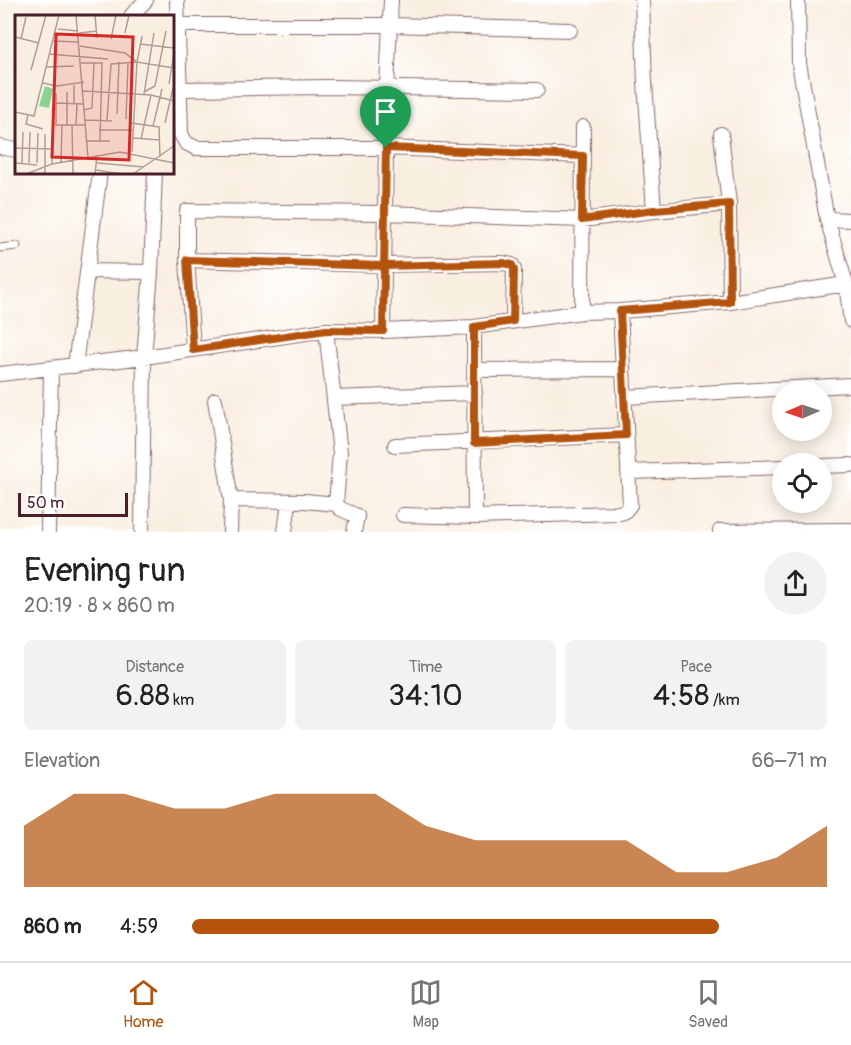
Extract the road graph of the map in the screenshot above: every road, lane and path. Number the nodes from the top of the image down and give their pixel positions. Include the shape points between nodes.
1 (146, 0) edge
2 (177, 0) edge
3 (391, 0) edge
4 (642, 0) edge
5 (798, 0) edge
6 (132, 15) edge
7 (179, 25) junction
8 (391, 25) junction
9 (570, 30) dead end
10 (180, 89) junction
11 (387, 89) junction
12 (537, 90) dead end
13 (583, 128) dead end
14 (721, 134) dead end
15 (0, 147) edge
16 (386, 148) junction
17 (15, 150) edge
18 (583, 156) junction
19 (100, 174) edge
20 (155, 174) edge
21 (729, 204) junction
22 (654, 210) junction
23 (385, 213) junction
24 (827, 219) junction
25 (582, 220) junction
26 (851, 220) edge
27 (17, 246) dead end
28 (0, 248) edge
29 (187, 260) junction
30 (384, 266) junction
31 (88, 271) junction
32 (151, 272) junction
33 (846, 284) junction
34 (730, 302) junction
35 (620, 311) junction
36 (850, 311) edge
37 (582, 312) junction
38 (513, 321) junction
39 (474, 327) junction
40 (326, 330) junction
41 (383, 331) junction
42 (193, 350) junction
43 (144, 357) junction
44 (75, 366) junction
45 (51, 369) junction
46 (622, 369) junction
47 (474, 370) junction
48 (0, 374) edge
49 (851, 385) edge
50 (475, 393) junction
51 (625, 397) junction
52 (334, 398) junction
53 (215, 400) dead end
54 (626, 435) junction
55 (474, 443) junction
56 (395, 446) dead end
57 (851, 465) edge
58 (832, 466) edge
59 (772, 467) edge
60 (628, 472) junction
61 (231, 500) junction
62 (289, 501) junction
63 (336, 504) junction
64 (403, 515) dead end
65 (475, 517) junction
66 (851, 530) edge
67 (720, 531) edge
68 (48, 532) edge
69 (142, 532) edge
70 (230, 532) edge
71 (285, 532) edge
72 (354, 532) edge
73 (797, 532) edge

1 - 6 street
2 - 7 street
3 - 8 street
4 - 22 street
5 - 24 street via 799,63
7 - 8 street
7 - 10 street
8 - 9 street
8 - 11 street
10 - 11 street
10 - 16 street via 181,135 196,148
11 - 12 street
11 - 16 street
13 - 18 street
14 - 21 street
15 - 17 street
16 - 18 street
16 - 23 street
18 - 25 street
19 - 31 street
20 - 32 street
21 - 22 street
21 - 34 street
22 - 25 street
23 - 25 street
23 - 29 street via 187,211
23 - 30 street
24 - 26 street
24 - 33 street
25 - 37 street
27 - 28 lane
29 - 30 street
29 - 42 street
30 - 38 street via 512,265
30 - 41 street
31 - 32 street
31 - 44 street
32 - 43 street
33 - 34 street
33 - 36 street
34 - 35 street
35 - 37 street
35 - 46 street
37 - 38 street
38 - 39 street
39 - 41 street
39 - 47 street
40 - 41 street
40 - 42 street
40 - 52 street
42 - 43 street
43 - 44 street
43 - 69 street
44 - 45 street
45 - 48 street
45 - 68 street
46 - 47 street
46 - 51 street
47 - 50 street
49 - 51 street
50 - 52 street
50 - 55 street
51 - 54 street
52 - 63 street via 340,453
53 - 61 street
54 - 55 street
54 - 60 street
55 - 56 street
55 - 65 street
57 - 58 street
59 - 60 street
60 - 65 street via 630,505 624,512
61 - 62 street
61 - 70 street
62 - 63 street
62 - 71 street
63 - 72 street via 357,516
64 - 65 street
66 - 73 street
67 - 73 street

